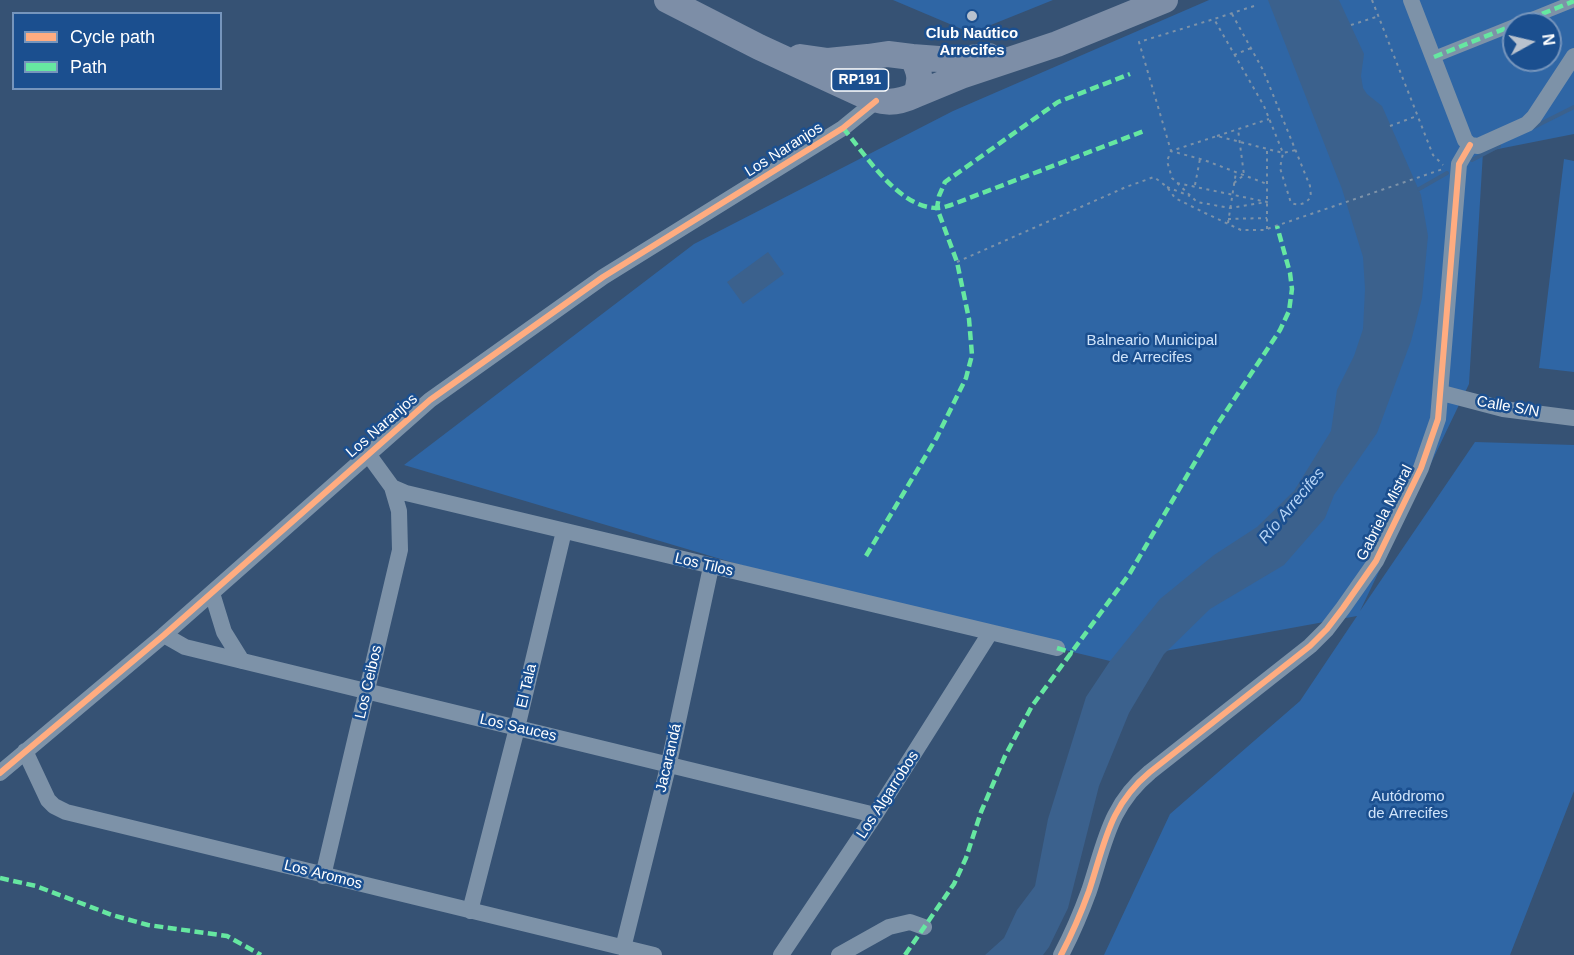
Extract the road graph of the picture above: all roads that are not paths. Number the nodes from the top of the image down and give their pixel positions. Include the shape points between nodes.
1 (667, 0) edge
2 (1165, 0) edge
3 (1411, 0) edge
4 (1574, 1) edge
5 (1547, 12) edge
6 (1502, 30) edge
7 (1057, 44) junction
8 (772, 53) junction
9 (1574, 56) edge
10 (868, 57) junction
11 (912, 57) junction
12 (1434, 57) junction
13 (915, 95) junction
14 (868, 97) junction
15 (1470, 145) junction
16 (1442, 393) junction
17 (1574, 418) edge
18 (369, 454) junction
19 (393, 487) junction
20 (564, 531) junction
21 (711, 567) junction
22 (212, 593) junction
23 (990, 633) junction
24 (164, 635) junction
25 (1057, 648) dead end
26 (242, 661) junction
27 (367, 692) junction
28 (517, 728) junction
29 (26, 751) junction
30 (669, 763) junction
31 (0, 774) edge
32 (875, 815) junction
33 (323, 876) junction
34 (470, 911) junction
35 (924, 927) dead end
36 (623, 948) junction
37 (654, 955) edge
38 (781, 955) edge
39 (839, 955) edge
40 (1061, 955) edge

1 - 8 main road, RP191
2 - 7 main road, RP191
3 - 12 street
4 - 5 street
6 - 12 street
7 - 11 main road, RP191 via 968,59
7 - 13 main road, RP191
8 - 10 main road, RP191 via 828,61
8 - 14 main road, RP191
9 - 15 street via 1527,124 1478,146
10 - 11 main road, RP191
10 - 14 main road, RP191 via 860,74
11 - 13 main road via 920,77
12 - 15 street
13 - 14 main road, RP191 via 888,103
14 - 18 street, Los Naranjos via 843,128 603,278 430,400
15 - 16 street, Gabriela Mistral via 1459,164
16 - 17 street, Calle S/N via 1503,409
16 - 40 street, Gabriela Mistral via 1438,419 1421,468 1376,561 1338,615 1310,646 1127,793 1106,834 1076,927
18 - 19 street
18 - 22 street, Los Naranjos
19 - 20 street, Los Tilos
19 - 27 street, Los Ceibos via 399,511 399,550
20 - 21 street, Los Tilos
20 - 28 street, El Tala
21 - 23 street, Los Tilos
21 - 30 street, Jacarandá
22 - 24 street, Los Naranjos
22 - 26 street via 224,632
23 - 25 street, Los Tilos
23 - 32 street, Los Algarrobos
24 - 26 street, Los Sauces via 185,647
24 - 29 street, Los Naranjos
26 - 27 street, Los Sauces
27 - 28 street, Los Sauces
27 - 33 street, Los Ceibos
28 - 30 street, Los Sauces
28 - 34 street, El Tala
29 - 31 street, Los Naranjos
29 - 33 street, Los Aromos via 48,800 66,812
30 - 32 street, Los Sauces
30 - 36 street, Jacarandá
32 - 38 street, Los Algarrobos
33 - 34 street, Los Aromos
34 - 36 street, Los Aromos
35 - 39 street via 910,922 889,927
36 - 37 street, Los Aromos

